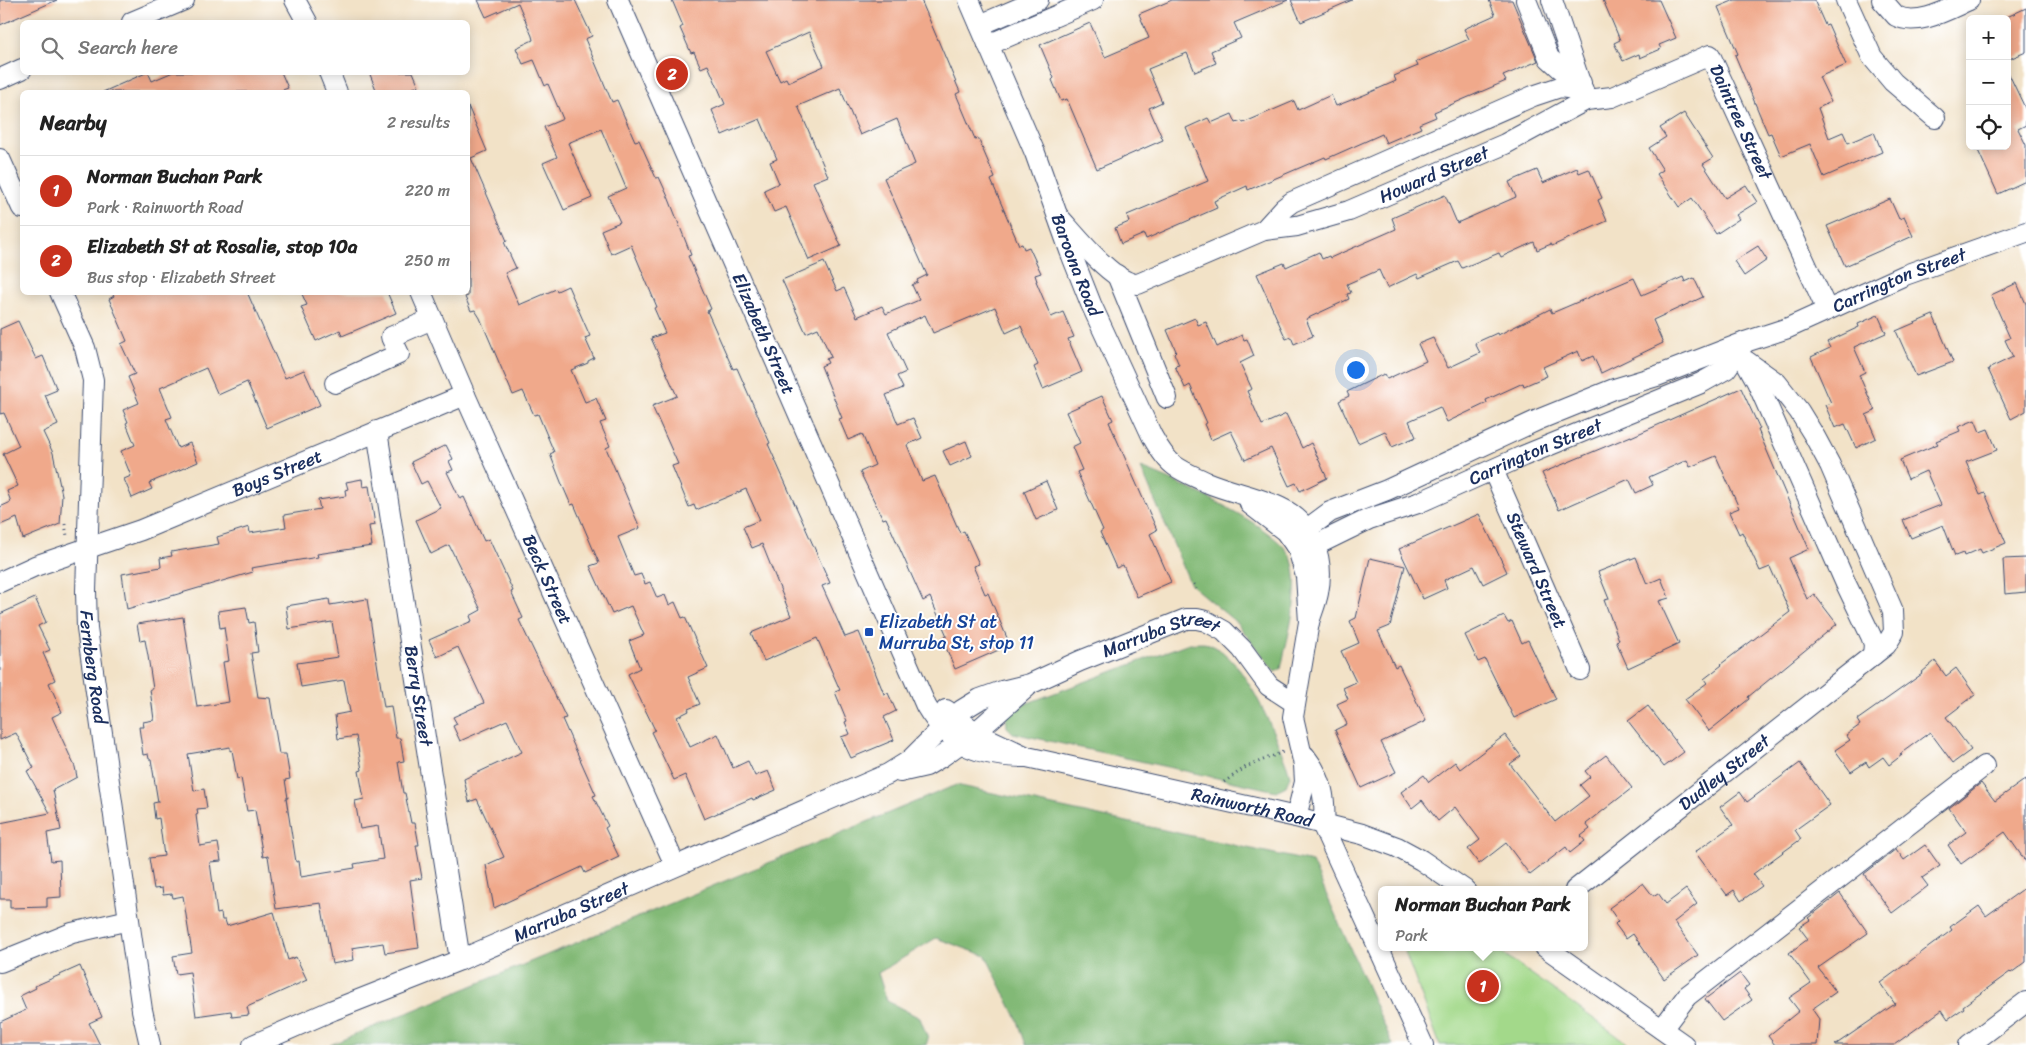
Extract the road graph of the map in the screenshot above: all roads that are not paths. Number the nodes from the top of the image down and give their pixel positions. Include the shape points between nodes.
1 (184, 0) edge
2 (295, 0) edge
3 (618, 0) edge
4 (969, 0) edge
5 (1038, 0) edge
6 (1092, 0) edge
7 (1526, 0) edge
8 (1552, 0) edge
9 (1846, 0) edge
10 (1882, 0) edge
11 (1969, 0) edge
12 (137, 20) edge
13 (306, 20) edge
14 (980, 25) junction
15 (988, 45) junction
16 (20, 70) edge
17 (330, 75) edge
18 (0, 79) edge
19 (336, 90) edge
20 (1583, 91) junction
21 (1935, 118) dead end
22 (0, 158) edge
23 (20, 203) edge
24 (1058, 216) junction
25 (1264, 230) junction
26 (2026, 232) edge
27 (1117, 275) junction
28 (61, 295) edge
29 (422, 295) edge
30 (1827, 310) junction
31 (432, 319) junction
32 (1741, 350) junction
33 (335, 382) dead end
34 (465, 395) junction
35 (1167, 398) dead end
36 (377, 431) junction
37 (1492, 470) junction
38 (1306, 540) junction
39 (88, 548) junction
40 (0, 582) edge
41 (1873, 655) junction
42 (1580, 670) dead end
43 (1030, 684) junction
44 (1295, 703) junction
45 (948, 723) junction
46 (968, 738) junction
47 (1299, 744) junction
48 (1984, 766) dead end
49 (888, 774) junction
50 (1296, 817) junction
51 (1323, 825) junction
52 (675, 865) junction
53 (1458, 886) edge
54 (1580, 886) edge
55 (129, 920) junction
56 (1378, 947) edge
57 (1380, 951) edge
58 (1551, 951) edge
59 (460, 960) junction
60 (0, 962) edge
61 (2026, 1002) edge
62 (1662, 1029) junction
63 (150, 1045) edge
64 (253, 1045) edge
65 (1422, 1045) edge
66 (1684, 1045) edge
67 (1969, 1045) edge

1 - 12 street
2 - 13 street
3 - 45 street, Elizabeth Street via 926,706
4 - 14 street, Baroona Road
5 - 14 street
6 - 15 street
7 - 20 street via 1550,58
8 - 20 street
9 - 21 street via 1872,58 1893,82
10 - 11 street via 1901,19 1929,16
14 - 15 street, Baroona Road
15 - 24 street, Baroona Road via 1035,153
16 - 18 street
17 - 19 street
20 - 25 street, Howard Street via 1505,144 1349,211 1297,226
20 - 25 street, Howard Street via 1560,87 1493,114 1292,202
20 - 30 street, Daintree Street via 1614,96 1710,54
22 - 23 street
24 - 27 street, Howard Street
24 - 38 street, Baroona Road via 1091,304 1158,446 1180,470 1231,492 1284,509 1295,517
25 - 27 street, Howard Street via 1143,282 1132,284
26 - 30 street, Carrington Street via 1905,275
27 - 35 street
28 - 39 street, Fernberg Road via 85,348 93,380
29 - 31 street, Beck Street
30 - 32 street, Carrington Street
31 - 33 street via 391,337 399,354
31 - 34 street, Beck Street
32 - 37 street, Carrington Street via 1714,377
32 - 38 street, Carrington Street via 1614,389 1540,419 1387,490 1330,512
32 - 41 street via 1871,636
32 - 41 street, Dudley Street via 1786,393 1815,437 1841,492 1895,621 1891,639
34 - 36 street, Boys Street
34 - 52 street, Beck Street
36 - 39 street, Boys Street via 141,530
36 - 59 street, Berry Street
37 - 38 street, Carrington Street via 1418,503
37 - 42 street, Steward Street
38 - 44 street via 1320,561 1320,580
39 - 40 street, Boys Street
39 - 55 street, Fernberg Road via 87,629
41 - 54 street, Dudley Street
43 - 44 street, Marruba Street via 1167,626 1197,619 1211,623 1230,636 1269,686
43 - 45 street, Marruba Street via 986,696
43 - 46 street, Marruba Street
44 - 47 street via 1293,718
45 - 46 street, Elizabeth Street
45 - 49 street, Marruba Street via 916,755
46 - 49 street, Marruba Street via 929,764
46 - 50 street, Rainworth Road via 986,754 1027,757
47 - 50 street via 1305,782
47 - 51 street via 1322,786
48 - 62 street via 1687,996
49 - 52 street, Marruba Street
50 - 51 street, Rainworth Road
51 - 53 street, Rainworth Road via 1397,847
51 - 56 street
52 - 59 street, Marruba Street
55 - 60 street via 78,931
55 - 63 street, Fernberg Road
57 - 65 street
58 - 62 street
59 - 64 street, Marruba Street
61 - 67 street
62 - 66 street

